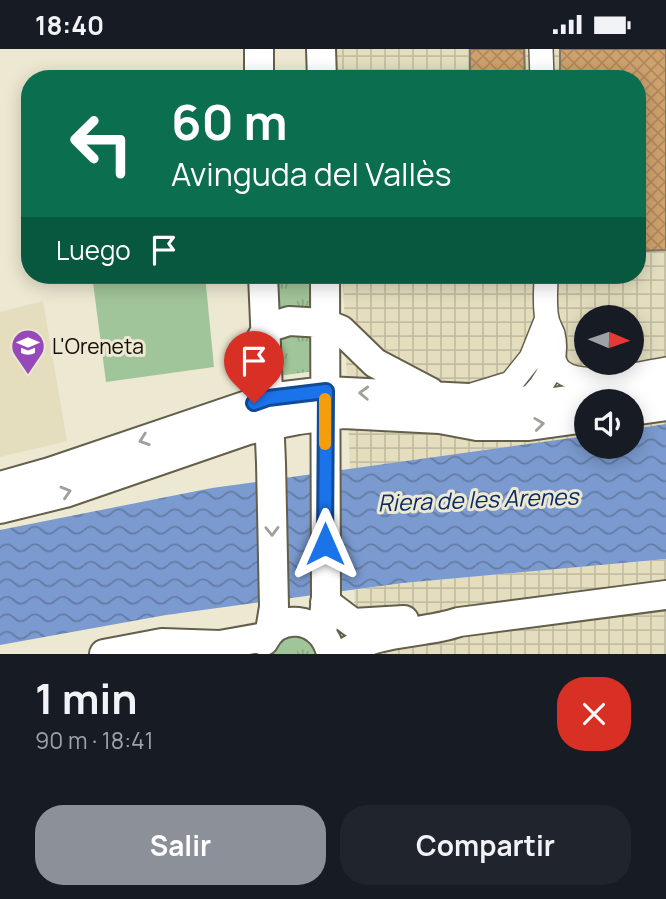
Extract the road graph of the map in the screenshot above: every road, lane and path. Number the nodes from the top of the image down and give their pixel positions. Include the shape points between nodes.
1 (259, 49) edge
2 (321, 49) edge
3 (541, 49) edge
4 (259, 70) edge
5 (322, 70) edge
6 (542, 70) edge
7 (326, 284) edge
8 (546, 284) edge
9 (263, 287) edge
10 (547, 318) junction
11 (333, 327) junction
12 (262, 338) junction
13 (553, 357) junction
14 (666, 369) edge
15 (590, 380) junction
16 (666, 386) edge
17 (523, 397) junction
18 (325, 403) junction
19 (447, 405) junction
20 (666, 407) edge
21 (644, 410) edge
22 (269, 411) junction
23 (374, 415) junction
24 (214, 416) junction
25 (574, 420) edge
26 (193, 449) junction
27 (271, 463) junction
28 (325, 464) junction
29 (50, 472) junction
30 (0, 474) edge
31 (0, 486) edge
32 (0, 509) edge
33 (666, 595) edge
34 (326, 600) junction
35 (354, 622) junction
36 (459, 622) junction
37 (267, 632) edge
38 (330, 645) edge
39 (104, 654) edge

1 - 4 main road
2 - 5 main road
3 - 6 street
7 - 11 main road
8 - 10 street
9 - 12 main road
10 - 13 street
10 - 19 street via 537,346 511,383
11 - 12 main road via 289,321
11 - 18 main road
11 - 19 main road via 375,363
12 - 22 main road
12 - 24 main road via 247,386
13 - 15 street via 559,370
13 - 17 street via 548,375
14 - 15 street
15 - 17 street
16 - 17 main road via 553,402
17 - 19 main road
19 -> 18 main road
18 - 22 main road
18 - 23 main road
18 - 28 main road
19 - 23 main road
19 -> 25 main road via 477,426
20 - 21 main road
22 - 24 main road
22 - 26 main road
22 - 27 main road
23 - 28 main road via 341,437
24 -> 29 main road
26 - 27 main road via 237,451
32 -> 26 main road via 65,493
27 -> 37 main road
28 - 34 main road
29 - 30 street
29 - 31 main road
33 - 36 main road
34 - 35 main road via 334,611
34 - 38 main road
35 - 36 main road
35 - 38 main road via 336,630
36 - 38 main road
37 - 38 main road via 285,622 306,622
37 - 39 main road via 220,645 162,643

